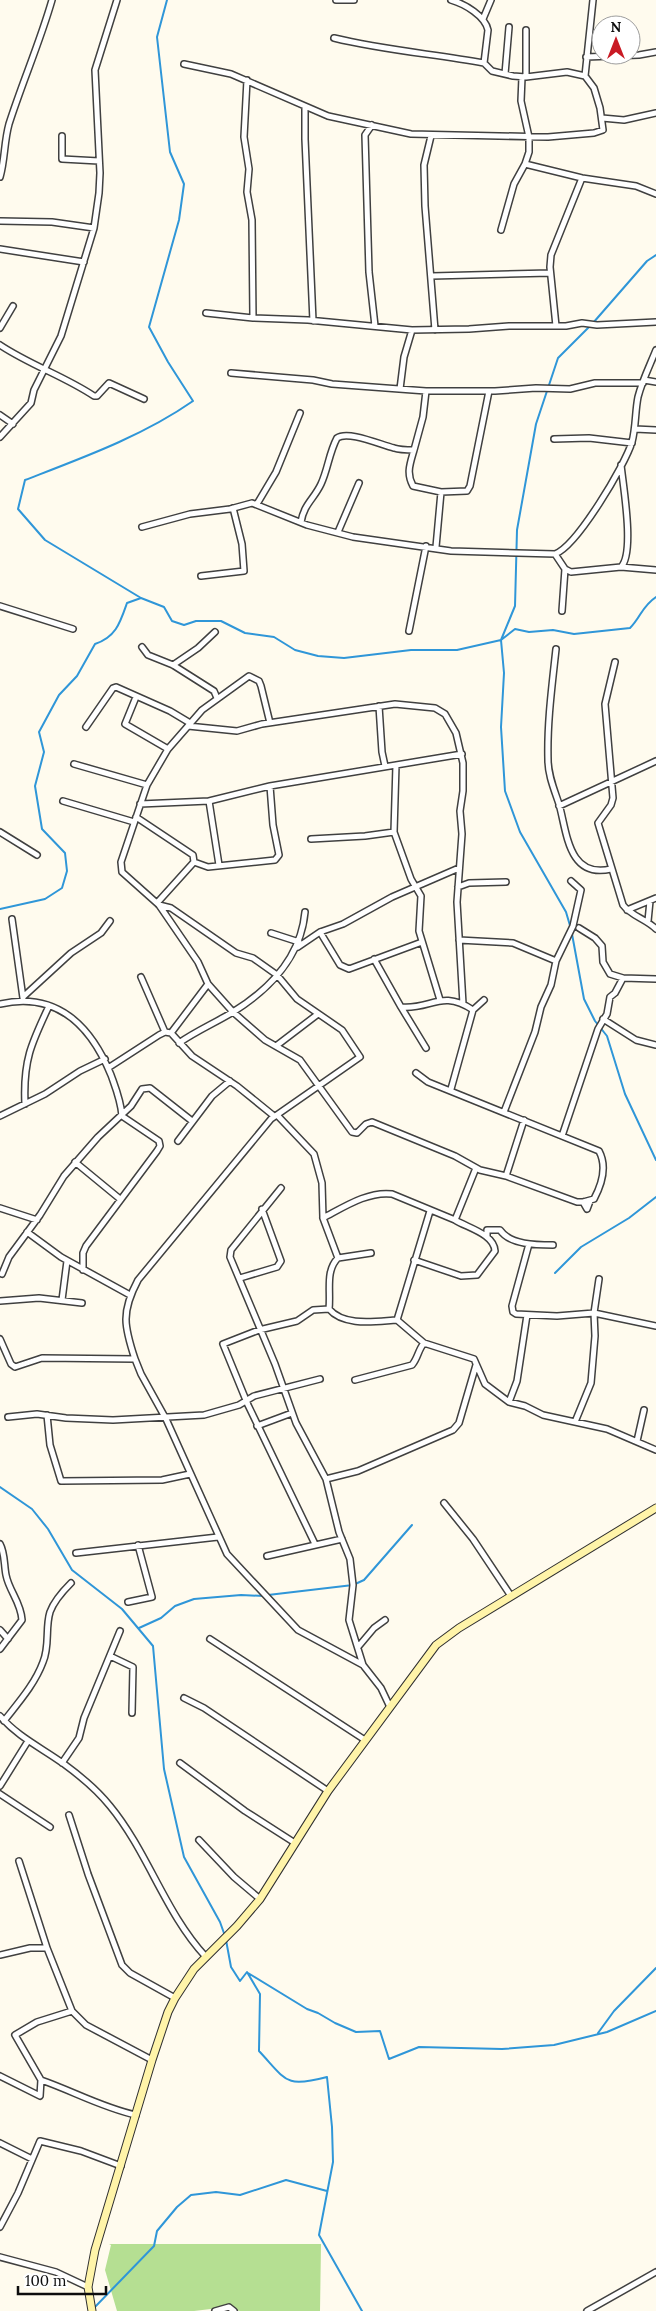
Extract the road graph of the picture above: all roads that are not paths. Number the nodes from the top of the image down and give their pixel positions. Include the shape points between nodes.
1 (52, 0) edge
2 (117, 0) edge
3 (336, 0) edge
4 (354, 0) edge
5 (451, 0) edge
6 (491, 0) edge
7 (593, 0) edge
8 (483, 19) junction
9 (509, 27) dead end
10 (526, 30) dead end
11 (334, 38) dead end
12 (656, 52) edge
13 (586, 57) junction
14 (484, 63) junction
15 (184, 64) dead end
16 (505, 74) junction
17 (585, 76) junction
18 (524, 77) junction
19 (247, 80) junction
20 (305, 107) junction
21 (656, 113) edge
22 (602, 118) junction
23 (372, 125) junction
24 (62, 136) dead end
25 (431, 136) junction
26 (528, 137) junction
27 (99, 161) junction
28 (525, 164) junction
29 (0, 177) edge
30 (582, 178) junction
31 (656, 194) edge
32 (0, 221) edge
33 (94, 228) junction
34 (501, 230) dead end
35 (0, 249) edge
36 (84, 262) junction
37 (550, 273) junction
38 (432, 276) junction
39 (13, 306) dead end
40 (206, 313) dead end
41 (253, 318) junction
42 (314, 321) junction
43 (656, 322) edge
44 (374, 326) junction
45 (556, 326) junction
46 (0, 328) edge
47 (412, 330) junction
48 (435, 330) junction
49 (0, 345) edge
50 (656, 350) edge
51 (45, 369) junction
52 (232, 374) dead end
53 (644, 381) junction
54 (656, 382) edge
55 (400, 389) junction
56 (426, 391) junction
57 (489, 391) junction
58 (144, 399) dead end
59 (300, 413) dead end
60 (0, 415) edge
61 (13, 424) junction
62 (635, 429) junction
63 (656, 430) edge
64 (0, 437) edge
65 (554, 439) dead end
66 (632, 443) junction
67 (414, 450) junction
68 (621, 464) junction
69 (359, 483) dead end
70 (441, 492) junction
71 (257, 504) junction
72 (233, 508) junction
73 (301, 522) junction
74 (142, 527) dead end
75 (338, 532) junction
76 (426, 546) junction
77 (436, 548) junction
78 (555, 554) junction
79 (621, 567) junction
80 (565, 569) junction
81 (656, 570) edge
82 (200, 576) dead end
83 (0, 606) edge
84 (562, 610) dead end
85 (73, 629) dead end
86 (409, 631) dead end
87 (215, 632) dead end
88 (142, 647) dead end
89 (556, 649) dead end
90 (615, 662) dead end
91 (173, 666) junction
92 (136, 697) junction
93 (217, 698) junction
94 (379, 706) junction
95 (270, 723) junction
96 (189, 724) junction
97 (86, 728) dead end
98 (168, 749) junction
99 (462, 754) junction
100 (656, 761) edge
101 (74, 764) dead end
102 (396, 765) junction
103 (385, 766) junction
104 (613, 782) junction
105 (147, 785) junction
106 (270, 786) junction
107 (63, 801) dead end
108 (209, 801) junction
109 (140, 804) junction
110 (559, 806) junction
111 (135, 819) junction
112 (0, 832) edge
113 (394, 832) junction
114 (311, 840) dead end
115 (38, 855) dead end
116 (194, 862) junction
117 (219, 865) junction
118 (459, 868) junction
119 (611, 869) junction
120 (571, 881) dead end
121 (506, 882) dead end
122 (458, 887) junction
123 (416, 888) junction
124 (656, 898) edge
125 (650, 901) junction
126 (158, 904) junction
127 (626, 910) junction
128 (306, 912) dead end
129 (12, 919) dead end
130 (110, 921) dead end
131 (648, 921) junction
132 (579, 928) dead end
133 (656, 929) edge
134 (320, 932) junction
135 (271, 933) dead end
136 (459, 940) junction
137 (422, 942) junction
138 (298, 944) junction
139 (374, 959) junction
140 (556, 961) junction
141 (277, 975) junction
142 (141, 976) dead end
143 (623, 978) junction
144 (656, 979) edge
145 (208, 984) junction
146 (23, 999) junction
147 (440, 1000) junction
148 (484, 1000) dead end
149 (0, 1004) edge
150 (463, 1004) junction
151 (49, 1006) junction
152 (401, 1007) junction
153 (473, 1010) junction
154 (233, 1012) junction
155 (318, 1014) junction
156 (603, 1019) junction
157 (168, 1033) junction
158 (179, 1043) junction
159 (656, 1045) edge
160 (276, 1046) junction
161 (426, 1048) dead end
162 (105, 1060) junction
163 (108, 1068) junction
164 (416, 1073) dead end
165 (230, 1081) junction
166 (320, 1086) junction
167 (451, 1089) junction
168 (25, 1104) junction
169 (504, 1112) junction
170 (0, 1116) edge
171 (122, 1116) junction
172 (276, 1116) junction
173 (524, 1120) junction
174 (192, 1121) junction
175 (562, 1136) junction
176 (178, 1141) dead end
177 (75, 1162) junction
178 (476, 1168) junction
179 (506, 1176) junction
180 (281, 1188) dead end
181 (120, 1199) junction
182 (0, 1208) edge
183 (262, 1210) junction
184 (430, 1210) junction
185 (324, 1218) junction
186 (37, 1220) junction
187 (455, 1220) junction
188 (27, 1232) junction
189 (486, 1236) junction
190 (529, 1244) junction
191 (553, 1245) dead end
192 (371, 1253) dead end
193 (338, 1258) junction
194 (414, 1260) junction
195 (68, 1261) junction
196 (83, 1270) junction
197 (2, 1274) dead end
198 (240, 1278) junction
199 (599, 1279) dead end
200 (130, 1295) junction
201 (62, 1300) junction
202 (0, 1301) edge
203 (82, 1303) dead end
204 (329, 1309) junction
205 (594, 1313) junction
206 (527, 1315) junction
207 (397, 1320) junction
208 (656, 1326) edge
209 (260, 1330) junction
210 (0, 1339) edge
211 (424, 1343) junction
212 (136, 1359) junction
213 (476, 1365) junction
214 (320, 1379) dead end
215 (355, 1380) dead end
216 (284, 1388) junction
217 (246, 1401) junction
218 (509, 1402) junction
219 (644, 1410) dead end
220 (292, 1412) junction
221 (47, 1415) junction
222 (8, 1417) dead end
223 (165, 1418) junction
224 (575, 1422) junction
225 (257, 1426) junction
226 (637, 1441) junction
227 (656, 1450) edge
228 (190, 1474) junction
229 (326, 1479) junction
230 (444, 1503) dead end
231 (656, 1508) edge
232 (218, 1537) junction
233 (342, 1539) junction
234 (0, 1544) edge
235 (315, 1544) junction
236 (138, 1545) junction
237 (76, 1553) dead end
238 (268, 1556) dead end
239 (70, 1583) dead end
240 (511, 1596) junction
241 (128, 1602) dead end
242 (385, 1620) dead end
243 (0, 1630) edge
244 (120, 1631) dead end
245 (8, 1639) junction
246 (210, 1639) dead end
247 (358, 1647) junction
248 (0, 1649) edge
249 (110, 1656) junction
250 (363, 1666) junction
251 (184, 1698) dead end
252 (390, 1707) junction
253 (132, 1713) dead end
254 (0, 1716) edge
255 (4, 1721) junction
256 (366, 1740) junction
257 (28, 1741) junction
258 (62, 1763) junction
259 (180, 1763) dead end
260 (0, 1786) edge
261 (328, 1791) junction
262 (0, 1794) edge
263 (69, 1815) dead end
264 (50, 1827) dead end
265 (199, 1840) dead end
266 (295, 1843) junction
267 (19, 1861) dead end
268 (260, 1899) junction
269 (47, 1948) junction
270 (0, 1955) edge
271 (206, 1958) junction
272 (175, 1998) junction
273 (72, 2011) junction
274 (152, 2060) junction
275 (0, 2076) edge
276 (41, 2080) junction
277 (136, 2114) junction
278 (0, 2143) edge
279 (32, 2159) junction
280 (121, 2166) junction
281 (0, 2227) edge
282 (0, 2256) edge
283 (656, 2272) edge
284 (88, 2288) junction
285 (92, 2311) edge
286 (215, 2311) edge
287 (234, 2311) edge
288 (587, 2311) edge

1 - 29 street via 9,126
2 - 27 street via 96,70
3 - 4 street
5 - 8 street
6 - 8 street
7 - 13 street
8 - 14 street via 488,30
9 - 16 street
10 - 18 street
11 - 14 street via 377,48
12 - 13 street
13 - 17 street
14 - 16 street via 492,71
15 - 19 street
16 - 18 street
17 - 18 street via 567,72
17 - 22 street via 594,88
18 - 26 street via 521,101
19 - 20 street
19 - 41 street via 244,137 252,220
20 - 23 street via 328,116
20 - 42 street
21 - 22 street via 624,120
22 - 26 street via 604,126 600,132
23 - 25 street
23 - 44 street via 365,136
24 - 27 street via 62,159
25 - 26 street
25 - 38 street via 424,165
26 - 28 street via 529,152
27 - 33 street
28 - 30 street
28 - 34 street via 514,184
30 - 31 street via 636,186
30 - 37 street via 551,256
32 - 33 street via 52,222
33 - 36 street
35 - 36 street
36 - 51 street via 61,336
37 - 38 street
37 - 45 street
38 - 48 street
39 - 46 street
40 - 41 street
41 - 42 street
42 - 44 street
43 - 45 street
44 - 47 street
45 - 48 street
47 - 48 street
47 - 55 street
49 - 51 street
50 - 53 street
51 - 58 street via 74,382 94,396 109,383
51 - 61 street via 31,403
52 - 55 street
53 - 54 street
53 - 57 street via 595,382 570,389
53 - 62 street via 637,403
55 - 56 street
56 - 57 street
56 - 67 street
57 - 70 street via 470,486 467,491
59 - 71 street via 276,472
60 - 61 street
61 - 64 street
62 - 63 street
62 - 66 street
65 - 66 street via 589,438
66 - 68 street
67 - 70 street via 408,470 413,486
67 - 73 street via 339,436 330,452 320,486 305,507
68 - 78 street via 587,522 568,546
68 - 79 street via 628,524 626,559
69 - 75 street
70 - 77 street
71 - 72 street
71 - 73 street
72 - 74 street via 190,514
72 - 82 street via 242,544 244,571
73 - 75 street
75 - 76 street via 353,537
76 - 77 street
76 - 86 street
77 - 78 street
78 - 80 street
79 - 80 street via 576,572
79 - 81 street
80 - 84 street
83 - 85 street
87 - 91 street
88 - 91 street via 148,655
89 - 110 street via 548,761
90 - 104 street via 605,704
91 - 93 street via 214,690
92 - 96 street via 170,710
92 - 97 street via 120,687 113,688
92 - 98 street via 125,724
93 - 95 street via 245,677 252,676 261,686
93 - 96 street
94 - 95 street
94 - 99 street via 395,704 441,710 456,733
94 - 103 street
95 - 96 street via 232,731
96 - 98 street
98 - 105 street
99 - 102 street
99 - 118 street via 464,784
100 - 104 street
101 - 105 street
102 - 103 street
102 - 113 street
103 - 106 street
104 - 110 street
104 - 119 street via 611,805 598,823
105 - 109 street
106 - 108 street
106 - 117 street via 278,859
107 - 111 street
108 - 109 street
108 - 117 street
109 - 111 street
110 - 119 street via 569,846 579,861 595,870
111 - 116 street via 193,855
111 - 126 street via 120,868
112 - 115 street
113 - 114 street
113 - 123 street
116 - 117 street via 208,868
116 - 126 street
118 - 122 street
118 - 123 street
119 - 127 street
120 - 140 street via 581,893 573,926
121 - 122 street via 469,883
122 - 136 street
123 - 134 street
123 - 137 street via 421,896 419,931
124 - 125 street
125 - 127 street
125 - 131 street
126 - 141 street via 170,908 236,953 253,958
126 - 145 street via 198,962
127 - 131 street
128 - 138 street
129 - 146 street
130 - 146 street via 101,933 71,953
131 - 133 street
132 - 143 street via 602,946 603,962 610,974
134 - 138 street
134 - 139 street via 344,968
135 - 138 street
136 - 140 street via 513,943
136 - 150 street
137 - 139 street
137 - 147 street
138 - 141 street
139 - 152 street
140 - 169 street via 535,1032
141 - 154 street
141 - 155 street via 290,992
142 - 157 street
143 - 144 street
143 - 156 street via 610,997
145 - 154 street
145 - 157 street
146 - 149 street
146 - 151 street
147 - 150 street
147 - 152 street
148 - 153 street
150 - 153 street
151 - 162 street via 82,1024
151 - 168 street via 29,1050 24,1081
152 - 161 street
153 - 167 street
154 - 158 street
154 - 160 street
155 - 160 street
155 - 166 street via 342,1030 360,1057
156 - 159 street via 636,1040
156 - 175 street
157 - 158 street
157 - 163 street
158 - 165 street via 198,1061
160 - 166 street via 300,1060
162 - 163 street
162 - 168 street
163 - 171 street
164 - 167 street via 426,1081
165 - 172 street
165 - 174 street via 212,1096
166 - 172 street
166 - 178 street via 352,1132 357,1133 372,1122
167 - 169 street
168 - 170 street
169 - 173 street
171 - 174 street via 146,1087
171 - 177 street
171 - 181 street via 159,1141 160,1146
172 - 185 street via 314,1154 322,1183
172 - 200 street via 158,1254
173 - 175 street
173 - 179 street
174 - 176 street
175 - 179 street via 599,1151 602,1157 601,1180 590,1201 568,1200
177 - 181 street
177 - 186 street
178 - 179 street
178 - 187 street
180 - 183 street
181 - 196 street via 86,1246
182 - 186 street
183 - 198 street via 230,1254
183 - 198 street via 281,1261 276,1267
184 - 185 street via 384,1193 354,1202
184 - 187 street
184 - 194 street
185 - 193 street
186 - 188 street
187 - 189 street
188 - 195 street
188 - 197 street via 9,1257
189 - 190 street via 487,1230 500,1230
189 - 194 street via 496,1250 477,1275 461,1276
190 - 191 street
190 - 206 street via 512,1306 516,1314
192 - 193 street
193 - 204 street via 330,1272
194 - 207 street
195 - 196 street
195 - 201 street
196 - 200 street
198 - 209 street
199 - 205 street
200 - 212 street via 126,1330
201 - 202 street via 28,1298
201 - 203 street
204 - 207 street via 334,1315 374,1324
204 - 209 street via 313,1310 297,1321
205 - 206 street
205 - 208 street
205 - 224 street via 591,1383
206 - 218 street via 517,1381
207 - 211 street
209 - 216 street
209 - 217 street via 223,1344
210 - 212 street via 15,1367 42,1358
211 - 213 street via 474,1359
211 - 215 street via 412,1365
212 - 223 street
213 - 218 street via 485,1384
213 - 229 street via 459,1423 453,1430 358,1471
214 - 216 street
216 - 217 street
216 - 220 street
217 - 223 street via 204,1414
217 - 225 street
218 - 224 street via 543,1415
219 - 226 street
220 - 225 street
220 - 229 street
221 - 222 street
221 - 223 street via 90,1419
221 - 228 street via 50,1445 61,1481 162,1480
223 - 228 street
224 - 226 street via 607,1429
225 - 235 street
226 - 227 street
228 - 232 street
229 - 233 street
230 - 240 street
231 - 240 main road
232 - 236 street
232 - 250 street via 239,1570 298,1630
233 - 235 street
233 - 247 street via 350,1559 353,1585 349,1620
234 - 245 street via 6,1577 22,1614 22,1620
235 - 238 street
236 - 237 street
236 - 241 street via 152,1596
239 - 255 street via 50,1613 43,1663 27,1692
240 - 252 main road via 436,1645
242 - 247 street
243 - 245 street
244 - 249 street
245 - 248 street
246 - 256 street
247 - 250 street
249 - 253 street via 133,1666
249 - 258 street via 79,1738
250 - 252 street via 381,1688
251 - 261 street
252 - 256 main road
254 - 255 street
255 - 257 street
256 - 261 main road
257 - 258 street
257 - 260 street
258 - 271 street via 109,1805 181,1925
259 - 266 street
261 - 266 main road
262 - 264 street
263 - 272 street via 122,1966
265 - 268 street
266 - 268 main road
267 - 269 street
268 - 271 main road
269 - 270 street via 30,1948
269 - 273 street
271 - 272 main road via 194,1969
272 - 274 main road
273 - 274 street via 86,2025
273 - 276 street via 16,2032
274 - 277 main road
275 - 276 street via 39,2096
276 - 277 street via 112,2109
277 - 280 main road
278 - 279 street
279 - 280 street via 42,2140
279 - 281 street
280 - 284 main road
282 - 284 street via 56,2272
283 - 288 street
284 - 285 main road
286 - 287 street via 229,2306

